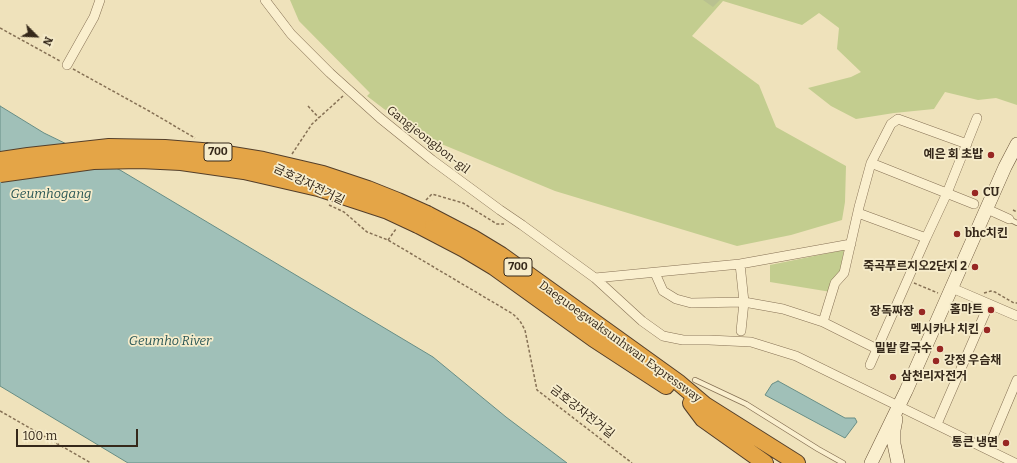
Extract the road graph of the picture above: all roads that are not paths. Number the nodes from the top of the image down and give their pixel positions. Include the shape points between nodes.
1 (100, 0) edge
2 (265, 0) edge
3 (67, 65) road end
4 (977, 118) dead end
5 (967, 144) junction
6 (1017, 144) edge
7 (0, 160) edge
8 (871, 163) junction
9 (0, 174) edge
10 (947, 193) junction
11 (974, 204) joint
12 (987, 209) junction
13 (858, 213) junction
14 (422, 220) junction
15 (1013, 221) edge
16 (926, 238) junction
17 (851, 244) junction
18 (740, 264) junction
19 (655, 273) junction
20 (595, 278) junction
21 (949, 292) junction
22 (744, 302) junction
23 (989, 304) junction
24 (1017, 316) edge
25 (823, 322) junction
26 (741, 331) joint
27 (740, 342) junction
28 (877, 349) junction
29 (870, 364) dead end
30 (695, 380) dead end
31 (1017, 380) edge
32 (698, 404) junction
33 (899, 405) junction
34 (937, 424) junction
35 (988, 449) junction
36 (765, 463) edge
37 (782, 463) edge
38 (797, 463) edge
39 (810, 463) edge
40 (843, 463) edge
41 (871, 463) edge
42 (898, 463) edge
43 (1015, 463) edge

1 - 3 street via 94,17
2 - 20 street, Gangjeongbon-gil via 291,34 380,118 432,160
4 - 5 street
5 - 8 street via 898,119 891,124
5 - 10 street
6 - 12 street
7 - 14 highway, Daeguoegwaksunhwan Expressway / 700, bridge via 109,147 214,152 323,174 398,201
8 - 10 street
8 - 13 street
9 - 14 highway, Daeguoegwaksunhwan Expressway / 700, bridge via 93,161 187,163 244,171 318,188
10 - 11 street
10 - 16 street
11 - 12 lane
12 - 15 street
12 - 21 street
13 - 16 street
13 - 17 street
14 - 32 highway, Daeguoegwaksunhwan Expressway / 700 via 599,334
16 - 28 street
17 - 18 street
17 - 25 street via 844,273 835,283
18 - 19 street
18 - 22 street
19 - 20 street
19 - 22 street via 663,291 676,299 691,303
20 - 27 street, Gangjeongbon-gil via 642,321 664,336 683,340
21 - 23 street
21 - 33 street
22 - 25 street via 783,309
22 - 26 street
23 - 24 street
23 - 34 street
25 - 28 street
26 - 27 lane
27 - 33 street, Gangjeongbon-gil via 751,342 796,356
28 - 29 street
30 - 40 lane via 746,404
31 - 35 street
32 - 36 highway via 703,419
32 - 37 highway, Daeguoegwaksunhwan Expressway / 700
32 - 38 highway, Daeguoegwaksunhwan Expressway / 700
32 - 39 highway via 732,415
33 - 34 street, Gangjeongbon-gil
33 - 41 street
33 - 42 street via 894,430
34 - 35 street, Gangjeongbon-gil
35 - 43 street, Gangjeongbon-gil

